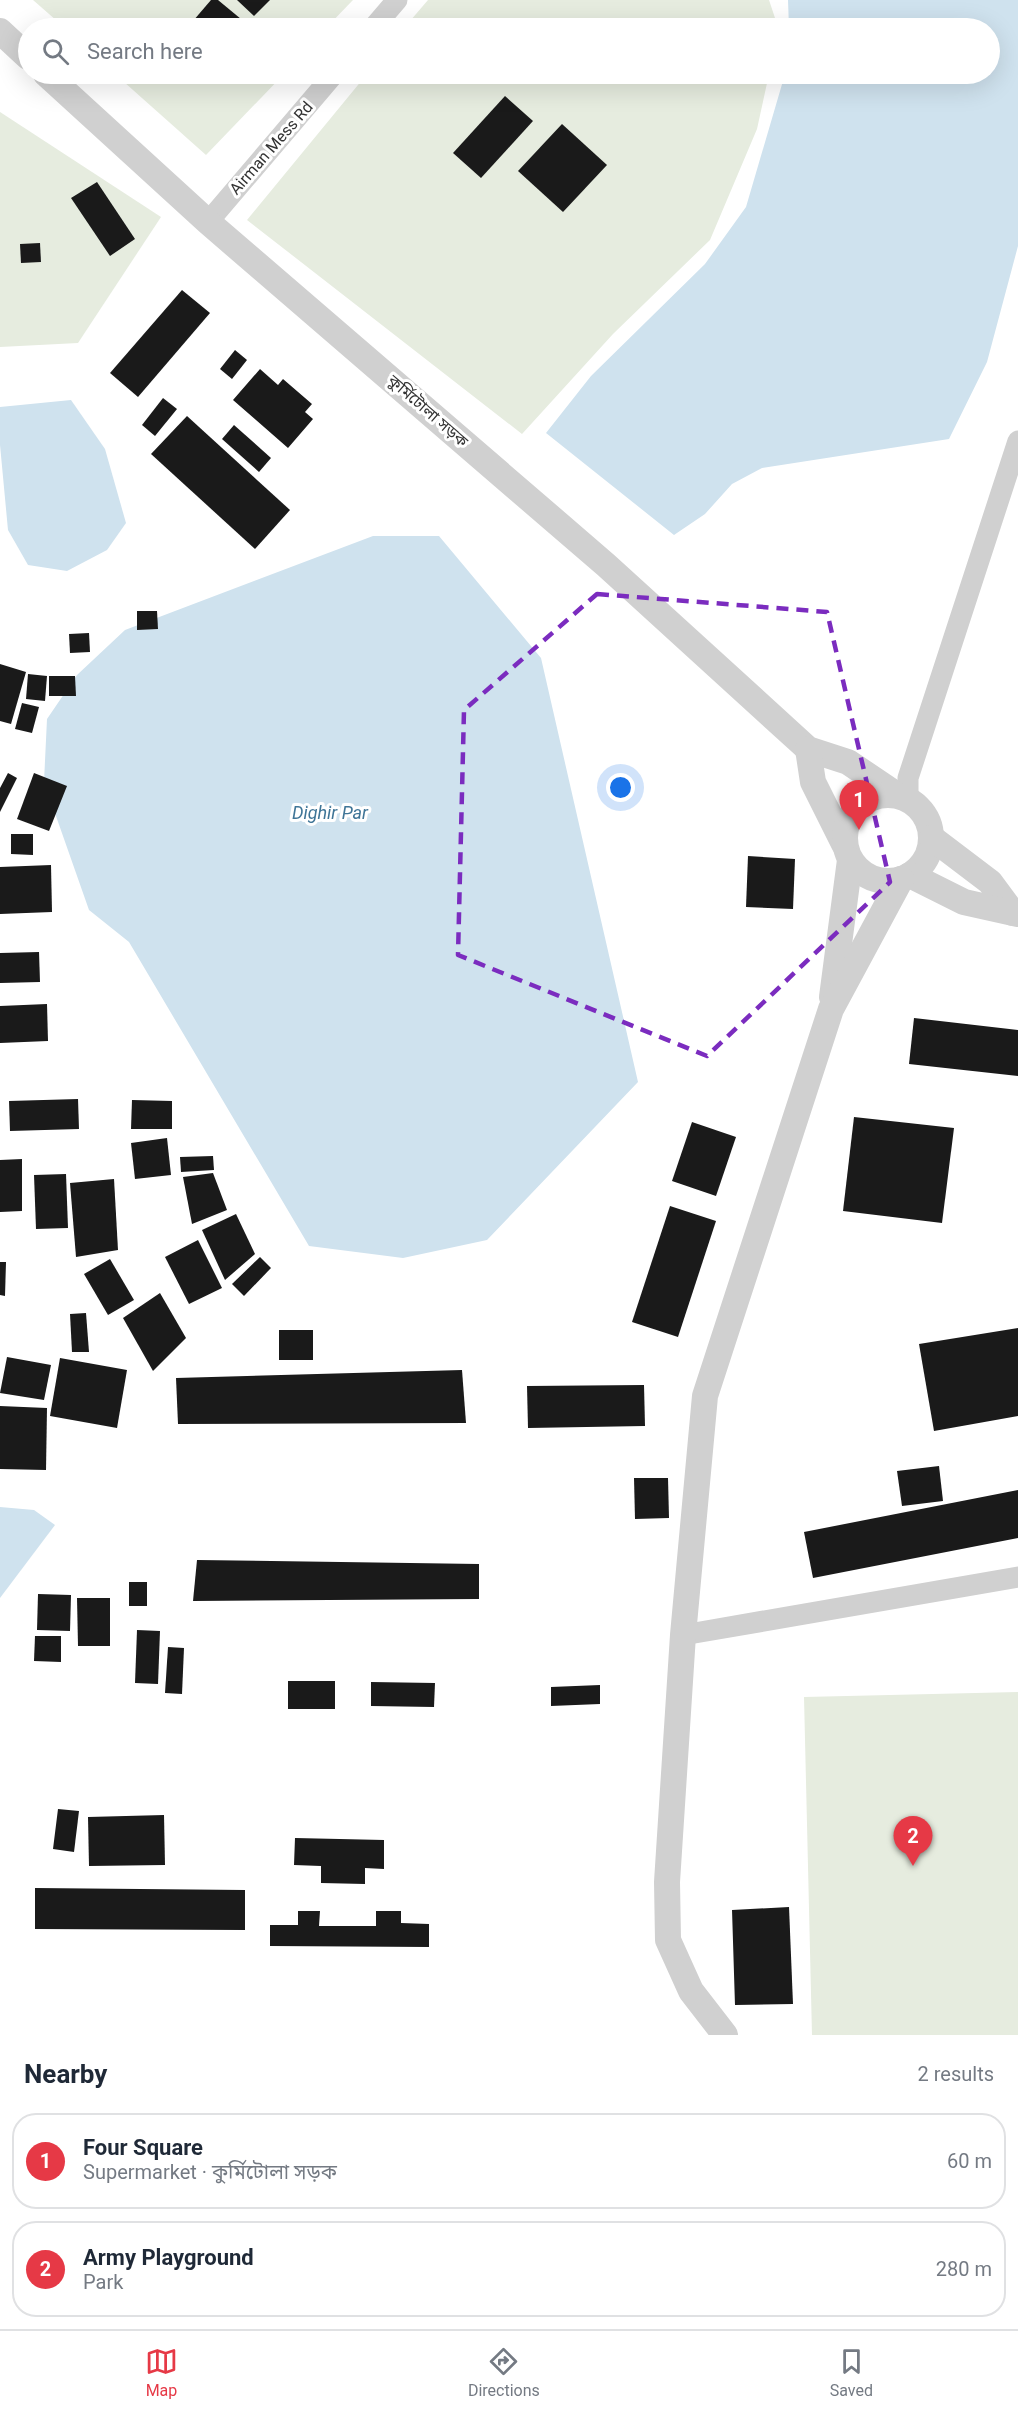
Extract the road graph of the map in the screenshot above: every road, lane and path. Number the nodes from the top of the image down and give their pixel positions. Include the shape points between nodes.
1 (397, 0) edge
2 (382, 18) edge
3 (0, 31) edge
4 (18, 48) edge
5 (57, 84) edge
6 (325, 84) edge
7 (208, 222) junction
8 (1018, 441) edge
9 (808, 749) junction
10 (903, 797) junction
11 (932, 838) junction
12 (847, 852) junction
13 (905, 877) junction
14 (1016, 913) edge
15 (831, 1009) junction
16 (1018, 1577) edge
17 (683, 1635) junction
18 (725, 2035) edge

1 - 2 street
3 - 4 street
5 - 7 street, কুর্মিটোলা সড়ক
6 - 7 street, Airman Mess Rd
7 - 9 street, কুর্মিটোলা সড়ক via 606,565
8 - 10 street
9 - 10 street via 848,762
9 - 12 street via 813,782
10 - 11 street via 923,811
10 - 12 street via 880,794 852,812 845,827
11 - 13 street via 925,861
11 - 14 street via 990,882
12 - 13 street via 861,872 875,879
12 - 15 street
13 - 14 street via 964,902
13 - 15 street
15 - 17 street via 705,1396
16 - 17 street
17 - 18 street via 667,1882 668,1940 691,1991

